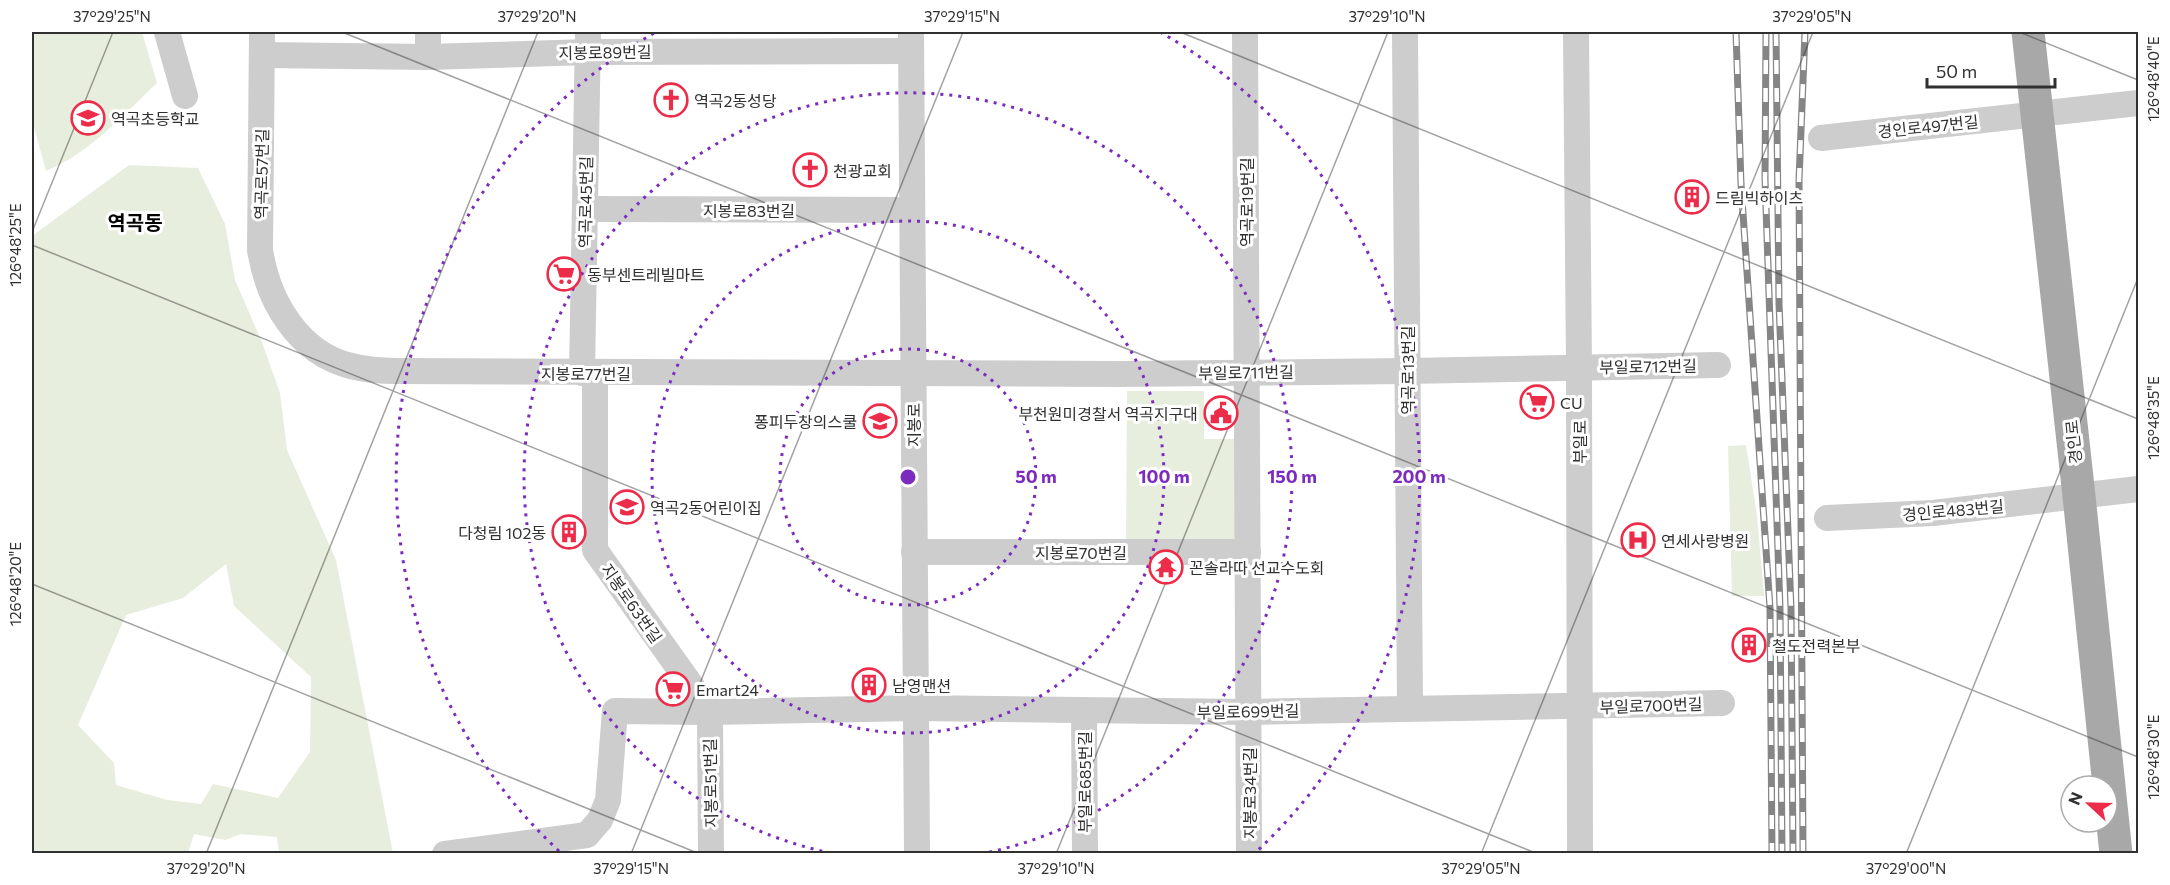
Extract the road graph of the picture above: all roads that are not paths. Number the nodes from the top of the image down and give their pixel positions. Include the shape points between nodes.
1 (166, 32) edge
2 (428, 32) edge
3 (1245, 32) edge
4 (1405, 32) edge
5 (1576, 32) edge
6 (2028, 32) edge
7 (744, 41) edge
8 (911, 41) edge
9 (588, 42) edge
10 (262, 43) edge
11 (428, 57) junction
12 (185, 96) dead end
13 (2139, 103) edge
14 (2036, 114) junction
15 (1821, 138) dead end
16 (585, 209) junction
17 (912, 210) junction
18 (281, 312) joint
19 (1718, 365) dead end
20 (1579, 367) junction
21 (1407, 371) junction
22 (1247, 372) junction
23 (589, 373) junction
24 (913, 373) junction
25 (2139, 489) edge
26 (2079, 496) junction
27 (1827, 518) dead end
28 (914, 552) junction
29 (1248, 552) junction
30 (1722, 703) dead end
31 (1580, 707) junction
32 (915, 708) junction
33 (1410, 708) junction
34 (1084, 711) junction
35 (710, 712) junction
36 (1249, 712) junction
37 (445, 854) edge
38 (711, 854) edge
39 (917, 854) edge
40 (1085, 854) edge
41 (1249, 854) edge
42 (1580, 854) edge
43 (2116, 854) edge

1 - 12 street
2 - 11 street
3 - 22 street, 역곡로19번길
4 - 21 street, 역곡로13번길
5 - 20 street, 부일로
6 - 14 main road, 경인로
7 - 8 street, 지봉로89번길
7 - 9 street, 지봉로89번길
8 - 17 street, 지봉로
9 - 11 street, 지봉로89번길
9 - 16 street, 역곡로45번길
10 - 11 street, 지봉로89번길
10 - 18 street, 역곡로57번길 via 260,250 263,270
13 - 14 street, 경인로497번길
14 - 15 street, 경인로497번길
14 - 26 main road, 경인로
16 - 17 street, 지봉로83번길
16 - 23 street, 역곡로45번길
17 - 24 street, 지봉로
18 - 23 street, 지봉로77번길 via 317,351 351,366 385,371
19 - 20 street, 부일로712번길
20 - 21 street, 부일로711번길
20 - 31 street, 부일로
21 - 22 street, 부일로711번길
21 - 33 street, 역곡로13번길
22 - 24 street, 부일로711번길
22 - 29 street, 지봉로34번길
23 - 24 street, 지봉로77번길
23 - 35 street, 지봉로63번길 via 595,550
24 - 28 street, 지봉로
25 - 26 street, 경인로483번길
26 - 27 street, 경인로483번길 via 1933,513
26 - 43 main road, 경인로
28 - 29 street, 지봉로70번길
28 - 32 street, 지봉로
29 - 36 street, 지봉로34번길
30 - 31 street, 부일로700번길
31 - 33 street, 부일로699번길
31 - 42 street, 부일로
32 - 34 street, 부일로699번길
32 - 35 street
32 - 39 street, 지봉로
33 - 36 street, 부일로699번길
34 - 36 street, 부일로699번길
34 - 40 street, 부일로685번길
35 - 37 street via 615,711 608,800 600,820 587,835
35 - 38 street, 지봉로51번길
36 - 41 street, 지봉로34번길

